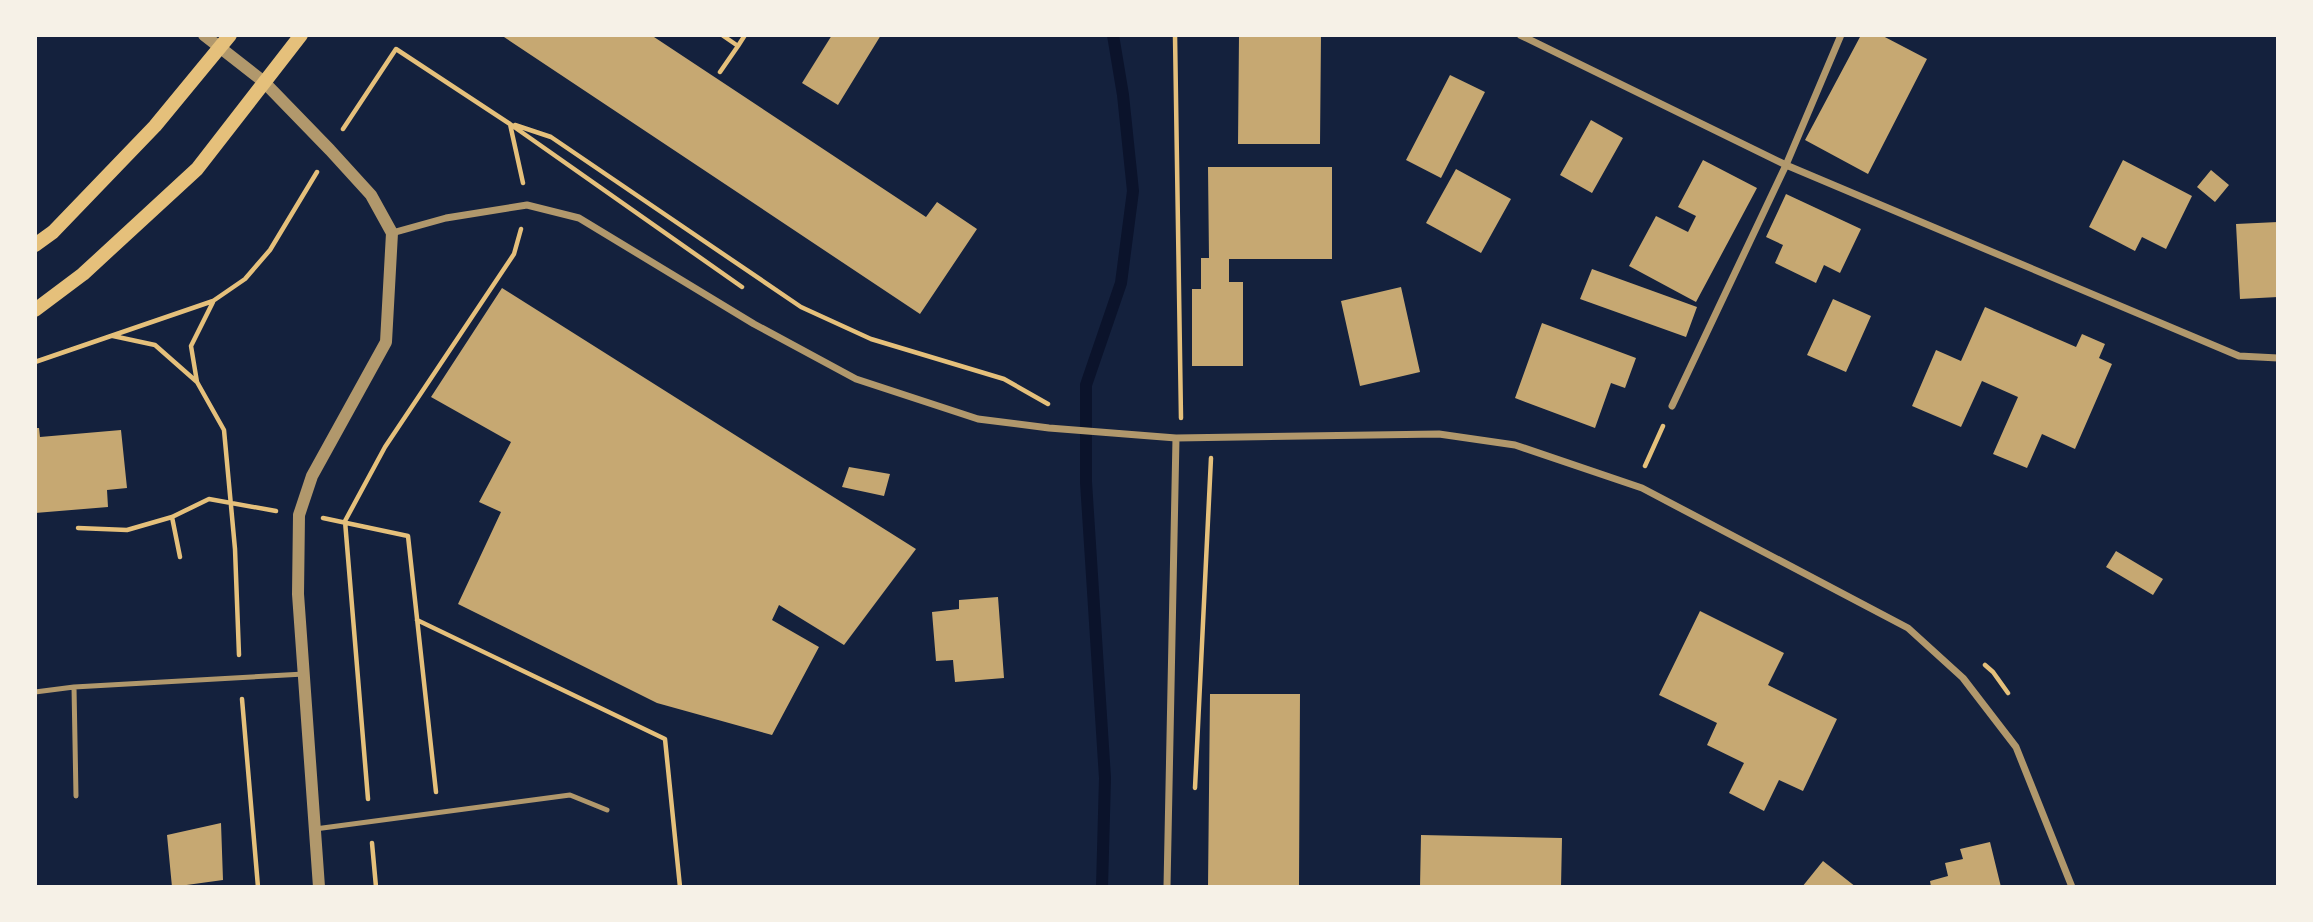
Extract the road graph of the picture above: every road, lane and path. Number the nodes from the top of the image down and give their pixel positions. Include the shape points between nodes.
1 (204, 35) edge
2 (230, 35) edge
3 (301, 35) edge
4 (722, 35) edge
5 (745, 35) edge
6 (1175, 35) edge
7 (1520, 35) edge
8 (1840, 35) edge
9 (738, 46) junction
10 (220, 47) junction
11 (720, 72) dead end
12 (264, 82) junction
13 (510, 124) junction
14 (330, 150) junction
15 (1786, 165) junction
16 (527, 205) junction
17 (392, 233) junction
18 (35, 245) edge
19 (749, 291) dead end
20 (214, 301) junction
21 (35, 310) edge
22 (113, 336) junction
23 (2278, 358) edge
24 (35, 362) edge
25 (197, 382) junction
26 (1038, 404) dead end
27 (1672, 406) joint
28 (1181, 418) dead end
29 (1176, 438) junction
30 (1212, 439) junction
31 (1644, 468) dead end
32 (230, 501) junction
33 (172, 517) junction
34 (345, 521) junction
35 (78, 528) dead end
36 (180, 557) dead end
37 (417, 620) junction
38 (304, 674) junction
39 (240, 677) junction
40 (74, 687) junction
41 (35, 692) edge
42 (1195, 792) dead end
43 (76, 796) dead end
44 (607, 810) dead end
45 (439, 814) junction
46 (370, 823) junction
47 (315, 829) junction
48 (258, 887) edge
49 (319, 887) edge
50 (376, 887) edge
51 (680, 887) edge
52 (1167, 887) edge
53 (2072, 887) edge

1 - 10 street
2 - 10 main road
3 - 12 main road
4 - 9 path
5 - 9 path
6 - 28 path
7 - 15 street
8 - 15 street
9 - 11 path
10 - 12 street
10 - 18 main road via 155,126
12 - 14 street
12 - 21 main road via 197,169 83,274
13 - 14 path via 396,49
13 - 16 path
13 - 19 path
13 - 26 path via 551,137 801,307 871,339 1004,379 1056,408
14 - 17 street via 371,195
14 - 20 path via 270,250 245,279
15 - 23 street via 2239,356
15 - 27 street
16 - 17 street via 446,218
16 - 29 street via 579,218 754,324 856,379 978,419
16 - 34 path via 514,254 385,447
17 - 38 street via 386,342 312,476 299,515
20 - 22 path
20 - 25 path via 191,346
22 - 24 path
22 - 25 path via 155,345
25 - 32 path via 223,430
27 - 31 path
29 - 30 street
29 - 52 street
30 - 42 path
30 - 53 street via 1439,434 1515,445 1642,488 1908,628 1963,678 2016,747
32 - 33 path via 209,499
32 - 39 path
33 - 35 path via 127,530
33 - 36 path
34 - 37 path via 408,536
34 - 46 path
37 - 45 path
37 - 51 path via 666,739
38 - 39 lane
38 - 47 street
39 - 40 lane
39 - 48 path
40 - 41 lane
40 - 43 lane
44 - 45 lane via 570,795
45 - 46 lane
46 - 47 lane
46 - 50 path
47 - 49 street

